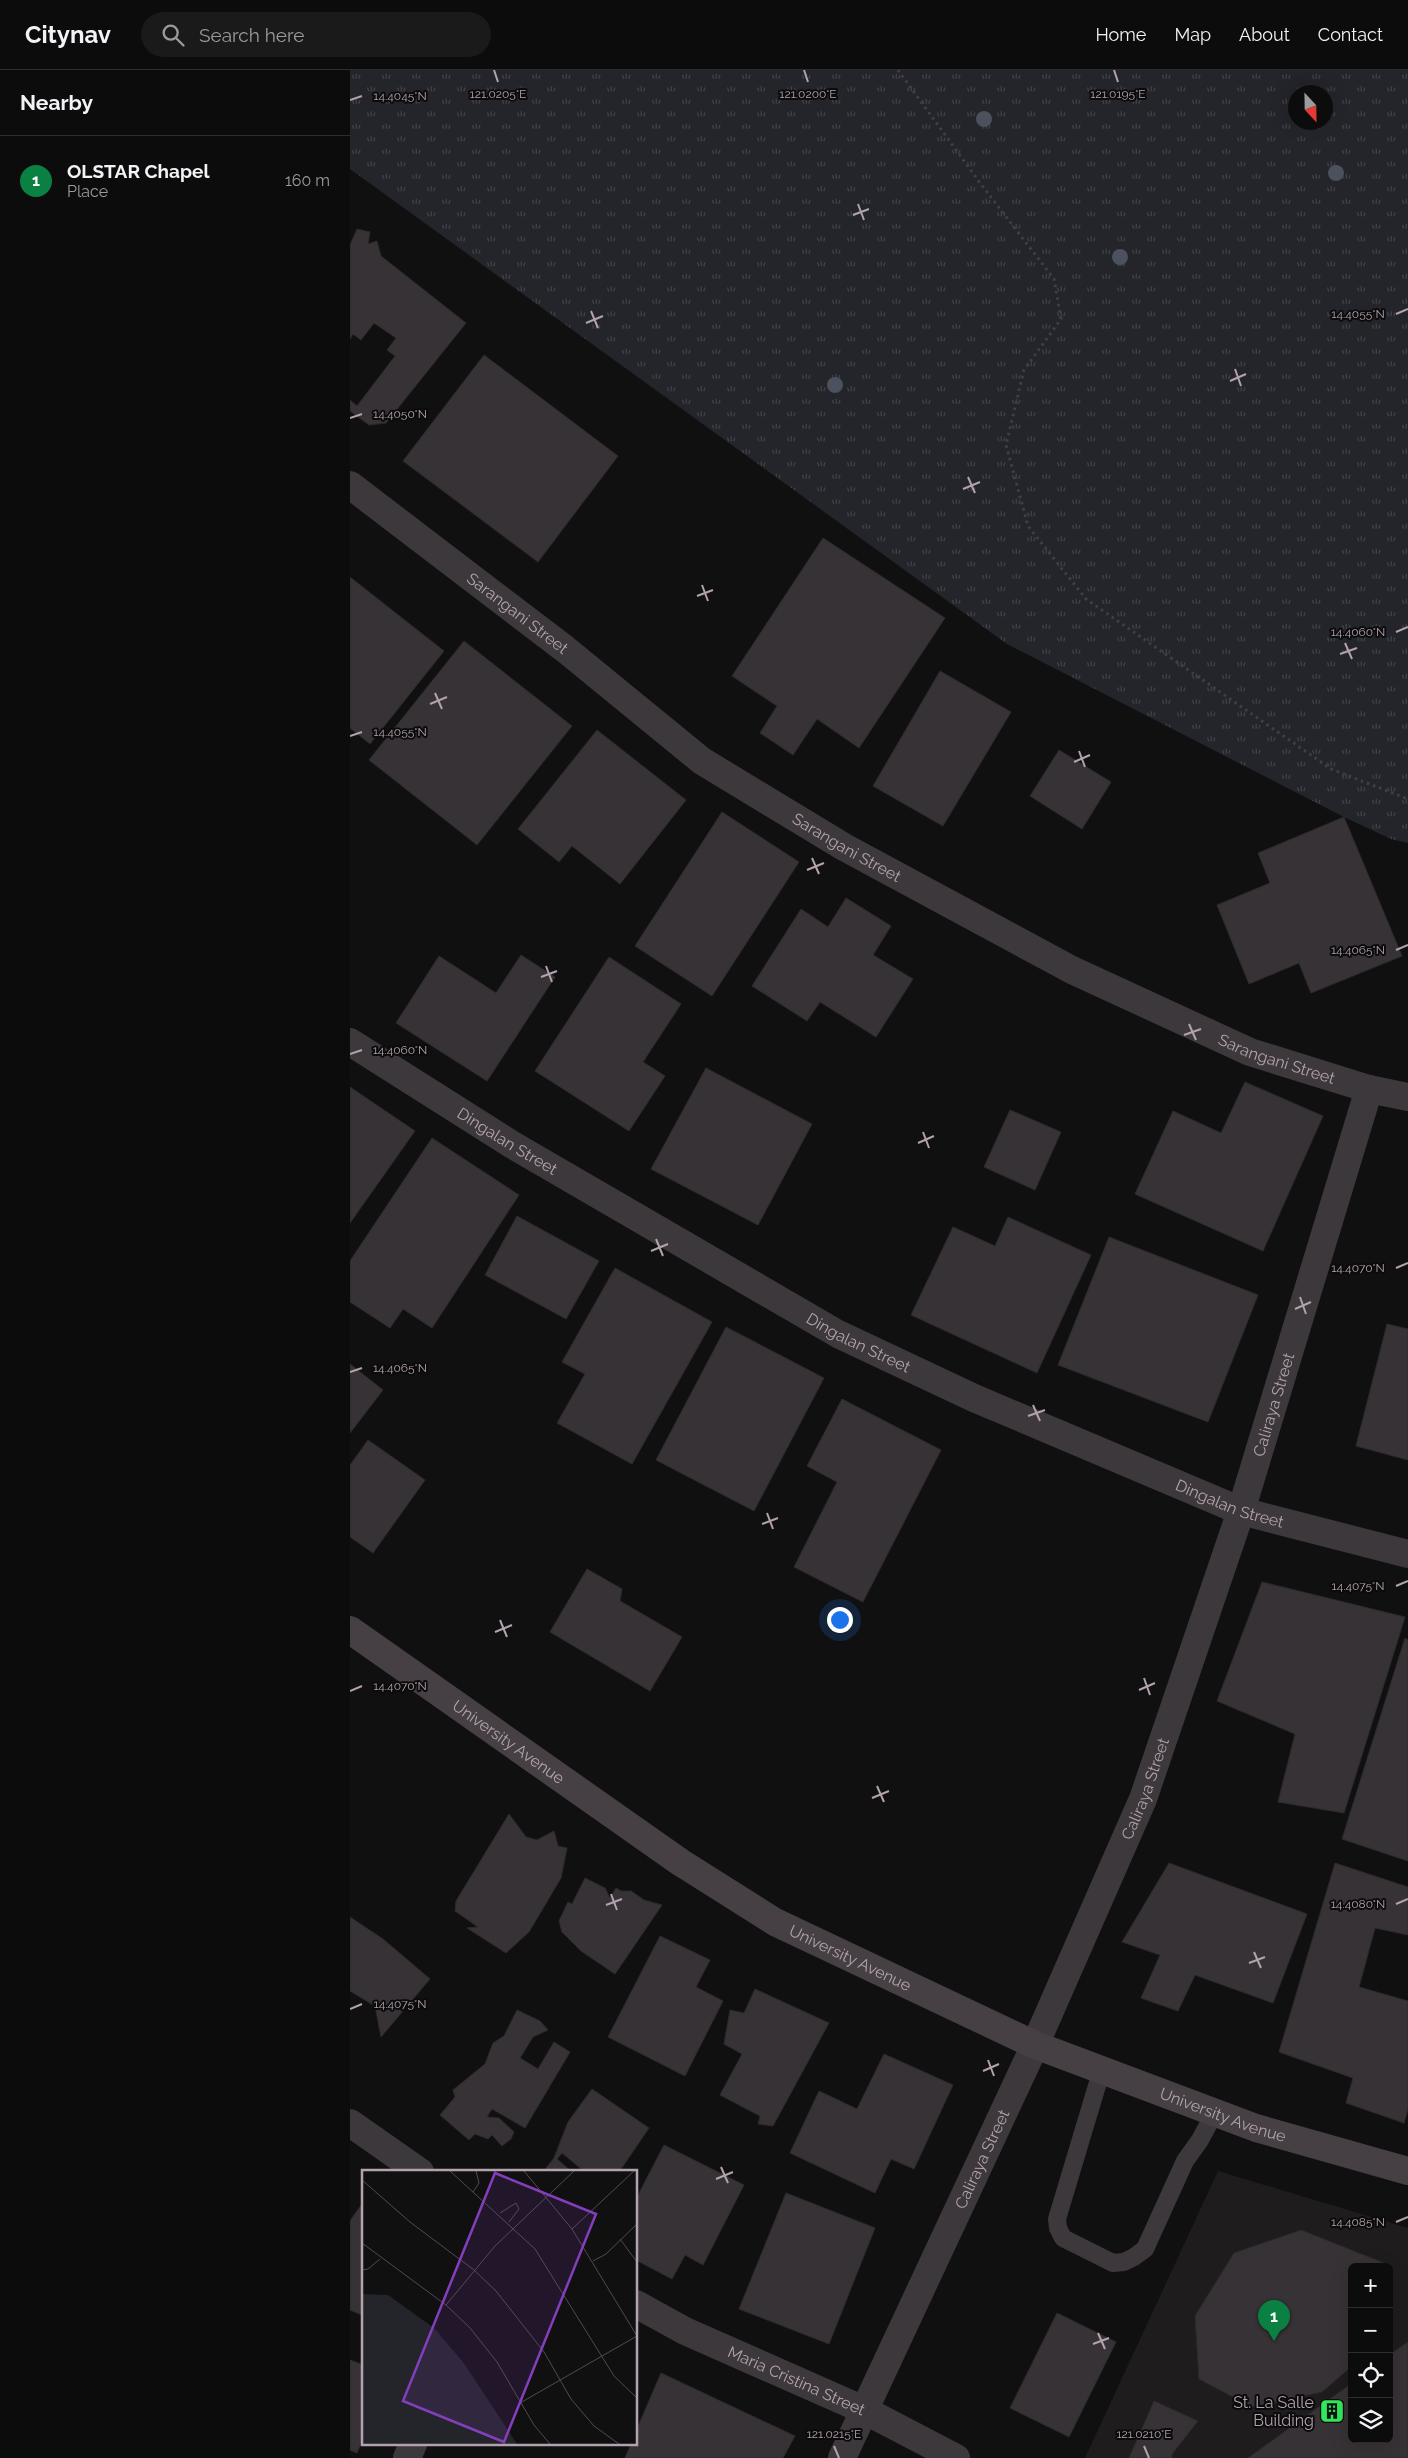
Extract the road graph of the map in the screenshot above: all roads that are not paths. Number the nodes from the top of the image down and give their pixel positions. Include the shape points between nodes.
1 (350, 485) edge
2 (350, 1042) edge
3 (1369, 1089) junction
4 (1408, 1096) edge
5 (1241, 1511) junction
6 (1408, 1554) edge
7 (350, 1630) edge
8 (1035, 2045) junction
9 (1102, 2069) junction
10 (1215, 2112) junction
11 (350, 2123) edge
12 (417, 2170) edge
13 (1408, 2170) edge
14 (638, 2305) edge
15 (864, 2410) junction
16 (412, 2446) edge
17 (407, 2458) edge
18 (842, 2458) edge
19 (956, 2458) edge

1 - 3 street, Sarangani Street via 565,649 702,761 844,846 1072,970 1241,1048
2 - 5 street, Dingalan Street via 511,1144 838,1334 974,1398
3 - 4 street, Sarangani Street
3 - 5 street, Caliraya Street
5 - 6 street, Dingalan Street
5 - 8 street, Caliraya Street via 1144,1799
7 - 8 street, University Avenue via 680,1862 775,1922
8 - 9 street, University Avenue
8 - 15 street, Caliraya Street
9 - 10 street, University Avenue
9 - 10 lane via 1057,2218 1063,2238 1113,2263 1124,2262 1145,2249 1185,2161
10 - 13 street, University Avenue via 1256,2128
11 - 12 street
14 - 15 street, Maria Cristina Street via 685,2331
15 - 18 street, Caliraya Street
15 - 19 street, Maria Cristina Street
16 - 17 street

